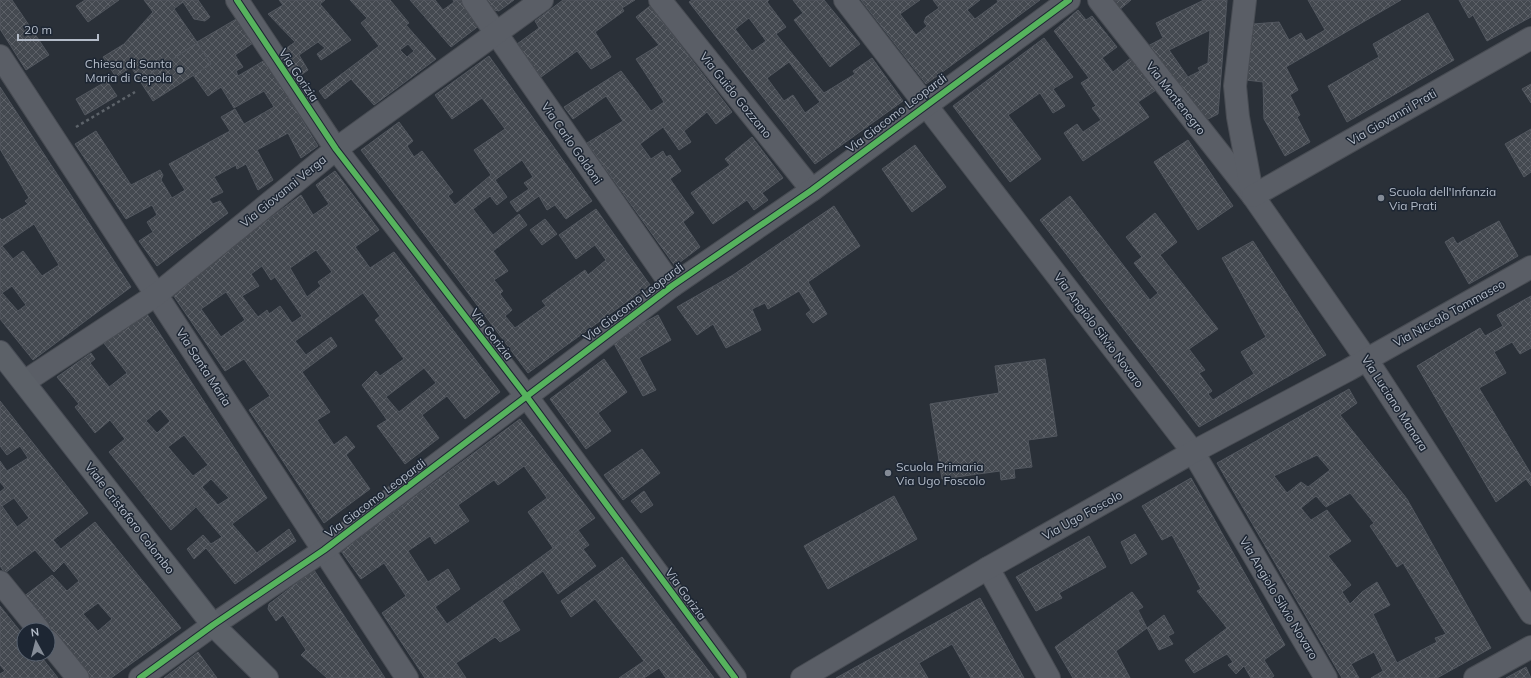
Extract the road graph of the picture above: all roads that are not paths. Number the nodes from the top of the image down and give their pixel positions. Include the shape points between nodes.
1 (237, 0) edge
2 (473, 0) edge
3 (542, 0) edge
4 (660, 0) edge
5 (845, 0) edge
6 (1069, 0) edge
7 (1099, 0) edge
8 (1245, 0) edge
9 (495, 34) junction
10 (1531, 38) edge
11 (0, 56) edge
12 (926, 104) junction
13 (336, 149) junction
14 (812, 190) junction
15 (1252, 196) junction
16 (1531, 267) edge
17 (672, 286) junction
18 (156, 295) junction
19 (0, 352) edge
20 (1367, 360) junction
21 (24, 382) junction
22 (527, 397) junction
23 (1193, 452) junction
24 (324, 550) junction
25 (988, 568) junction
26 (0, 582) edge
27 (1531, 614) edge
28 (32, 622) edge
29 (213, 625) junction
30 (1531, 647) edge
31 (56, 652) edge
32 (78, 678) edge
33 (140, 678) edge
34 (267, 678) edge
35 (407, 678) edge
36 (735, 678) edge
37 (802, 678) edge
38 (1049, 678) edge
39 (1326, 678) edge
40 (1475, 678) edge

1 - 13 street, Via Gorizia
2 - 9 street, Via Carlo Goldoni
3 - 9 street, Via Giovanni Verga
4 - 14 street, Via Guido Gozzano
5 - 12 street, Via Angiolo Silvio Novaro
6 - 12 street, Via Giacomo Leopardi
7 - 15 street, Via Montenegro
8 - 15 street via 1235,86
9 - 13 street, Via Giovanni Verga
9 - 17 street, Via Carlo Goldoni
10 - 15 street, Via Giovanni Prati
11 - 18 street, Via Santa Maria
12 - 14 street, Via Giacomo Leopardi
12 - 23 street, Via Angiolo Silvio Novaro
13 - 18 street, Via Giovanni Verga
13 - 22 street, Via Gorizia
14 - 17 street, Via Giacomo Leopardi
15 - 20 street, Via Luciano Manara
16 - 20 street, Via Niccolò Tommaseo
17 - 22 street, Via Giacomo Leopardi
18 - 21 street, Via Giovanni Verga
18 - 24 street, Via Santa Maria
19 - 21 main road, Viale Cristoforo Colombo
20 - 23 street, Via Ugo Foscolo
20 - 27 street, Via Luciano Manara
21 - 29 main road, Viale Cristoforo Colombo
22 - 24 street, Via Giacomo Leopardi
22 - 36 street, Via Gorizia
23 - 25 street, Via Ugo Foscolo
23 - 39 street, Via Angiolo Silvio Novaro
24 - 29 street, Via Giacomo Leopardi
24 - 35 street, Via Santa Maria
25 - 37 street, Via Ugo Foscolo
25 - 38 street
26 - 28 street
29 - 33 street, Via Giacomo Leopardi
29 - 34 main road, Viale Cristoforo Colombo
30 - 40 street
31 - 32 street

